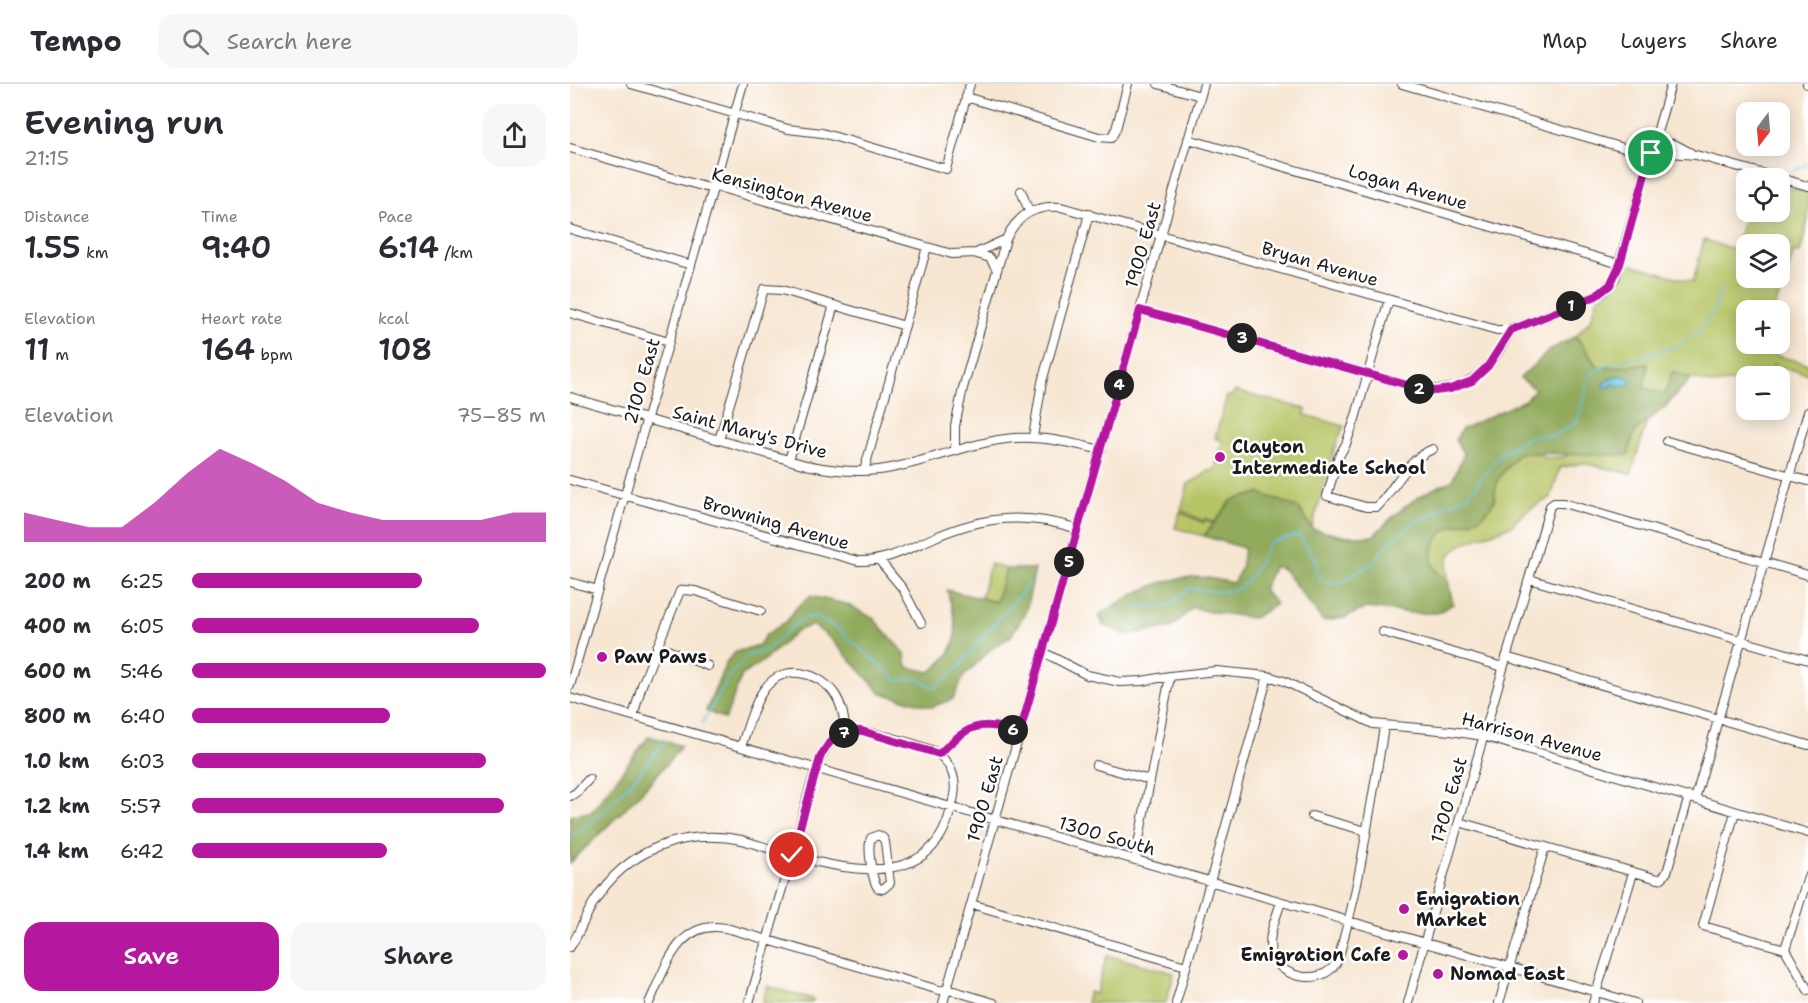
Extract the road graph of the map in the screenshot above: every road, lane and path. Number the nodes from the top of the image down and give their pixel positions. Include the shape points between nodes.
1 (632, 84) edge
2 (743, 84) edge
3 (970, 84) edge
4 (1128, 84) edge
5 (1158, 84) edge
6 (1204, 84) edge
7 (1402, 84) edge
8 (1671, 84) edge
9 (1432, 88) edge
10 (1200, 96) junction
11 (966, 98) junction
12 (734, 114) junction
13 (1188, 139) junction
14 (1655, 139) junction
15 (570, 148) edge
16 (1651, 153) junction
17 (1695, 155) junction
18 (1808, 186) edge
19 (713, 187) junction
20 (1021, 191) dead end
21 (1029, 211) junction
22 (1089, 214) junction
23 (570, 230) edge
24 (1161, 235) junction
25 (1006, 239) junction
26 (927, 248) junction
27 (976, 253) junction
28 (1620, 264) junction
29 (691, 265) junction
30 (997, 270) junction
31 (1389, 299) junction
32 (834, 305) junction
33 (1140, 310) junction
34 (570, 313) edge
35 (905, 326) junction
36 (1511, 330) junction
37 (669, 342) junction
38 (1367, 374) junction
39 (570, 397) edge
40 (1808, 412) edge
41 (647, 419) junction
42 (1033, 438) junction
43 (719, 440) junction
44 (1667, 441) dead end
45 (1433, 449) dead end
46 (955, 450) junction
47 (1101, 450) junction
48 (789, 460) junction
49 (864, 471) junction
50 (1789, 476) junction
51 (570, 480) edge
52 (1808, 481) edge
53 (625, 496) junction
54 (1078, 529) junction
55 (879, 560) junction
56 (1764, 562) junction
57 (1808, 575) edge
58 (1529, 579) junction
59 (570, 582) edge
60 (598, 590) junction
61 (761, 611) dead end
62 (921, 623) dead end
63 (1383, 632) dead end
64 (1741, 641) junction
65 (657, 646) junction
66 (1043, 652) junction
67 (1506, 657) junction
68 (1808, 660) edge
69 (708, 666) dead end
70 (1503, 667) junction
71 (1170, 676) junction
72 (1268, 676) junction
73 (570, 686) edge
74 (570, 698) edge
75 (633, 716) junction
76 (1718, 719) junction
77 (1384, 726) junction
78 (846, 732) junction
79 (1020, 732) junction
80 (1483, 736) junction
81 (1808, 745) edge
82 (741, 747) junction
83 (939, 754) junction
84 (1096, 765) dead end
85 (817, 769) junction
86 (589, 779) dead end
87 (1150, 780) junction
88 (570, 796) edge
89 (1692, 797) junction
90 (952, 807) junction
91 (1735, 812) junction
92 (1312, 816) dead end
93 (995, 820) junction
94 (1459, 822) junction
95 (1366, 831) junction
96 (1808, 833) edge
97 (1545, 847) junction
98 (792, 855) junction
99 (1135, 860) junction
100 (888, 867) junction
101 (872, 869) junction
102 (1633, 873) junction
103 (1808, 877) edge
104 (1209, 881) junction
105 (1281, 902) junction
106 (971, 904) junction
107 (1349, 921) junction
108 (767, 940) junction
109 (1424, 943) junction
110 (570, 946) edge
111 (1785, 949) junction
112 (1186, 966) junction
113 (1510, 967) junction
114 (946, 990) junction
115 (1808, 990) edge
116 (1597, 992) junction
117 (650, 1003) edge
118 (749, 1003) edge
119 (943, 1003) edge
120 (994, 1003) edge
121 (1176, 1003) edge
122 (1408, 1003) edge
123 (1499, 1003) edge
124 (1593, 1003) edge
125 (1635, 1003) edge

1 - 12 street
2 - 12 street, 2100 East
3 - 11 street
4 - 11 street via 1111,138
5 - 10 street
6 - 10 street, 1900 East
7 - 9 street
8 - 14 street
9 - 16 street
10 - 13 street, 1900 East
11 - 12 street via 946,169 822,133 788,129
12 - 19 street, 2100 East
13 - 24 street, 1900 East
13 - 28 street, Logan Avenue
14 - 16 street
14 - 17 street
15 - 19 street, Kensington Avenue
16 - 17 street
16 - 28 street
17 - 18 street
19 - 26 street, Kensington Avenue
19 - 29 street, 2100 East
20 - 21 street
21 - 22 street, Bryan Avenue via 1062,207
21 - 25 street
22 - 24 street, Bryan Avenue
22 - 42 street via 1042,382
23 - 29 street
24 - 31 street, Bryan Avenue
24 - 33 street, 1900 East
25 - 27 street, Kensington Avenue
25 - 30 street
26 - 27 street, Kensington Avenue via 960,255
26 - 35 street
27 - 30 street via 990,258
28 - 36 street via 1610,285 1596,296
29 - 37 street, 2100 East
30 - 46 street via 959,407
31 - 36 street, Bryan Avenue via 1497,330
31 - 38 street
32 - 35 street
32 - 43 street via 783,290 764,289
32 - 48 street
33 - 38 street
33 - 47 street, 1900 East
34 - 37 street
35 - 49 street
36 - 38 street via 1481,374 1450,389 1418,388
37 - 41 street, 2100 East
38 - 45 street via 1328,496 1377,507 1414,460
39 - 41 street, Saint Mary's Drive
40 - 50 street
41 - 43 street, Saint Mary's Drive
41 - 53 street, 2100 East
42 - 46 street, Saint Mary's Drive
42 - 47 street, Saint Mary's Drive
43 - 48 street, Saint Mary's Drive
44 - 50 street
46 - 49 street, Saint Mary's Drive via 892,468
47 - 54 street, 1900 East
48 - 49 street, Saint Mary's Drive via 835,470
50 - 52 street
50 - 56 street
51 - 53 street, Browning Avenue
53 - 55 street, Browning Avenue via 847,560
53 - 60 street, 2100 East
54 - 55 street, Browning Avenue via 1030,519 989,519
54 - 66 street, 1900 East
55 - 62 street via 903,589
56 - 57 street
56 - 58 street, 1700 East via 1554,503
56 - 64 street
58 - 64 street
58 - 67 street, 1700 East
59 - 60 street
60 - 73 street, 2100 East
61 - 65 street via 682,590
63 - 70 street
64 - 68 street
64 - 76 street
65 - 69 street
65 - 75 street
66 - 71 street, Harrison Avenue via 1105,680 1142,681
66 - 79 street, 1900 East
67 - 70 street, 1700 East
67 - 76 street
70 - 80 street, 1700 East
71 - 72 street, Harrison Avenue via 1216,671
71 - 87 street
72 - 77 street, Harrison Avenue via 1365,722
72 - 104 street
74 - 75 street, 1300 South
75 - 82 street, 1300 South
76 - 81 street
76 - 89 street
77 - 80 street, Harrison Avenue
77 - 95 street
78 - 82 street via 840,704 832,691 811,676 791,673 772,681 763,691
78 - 83 street via 867,732
78 - 85 street via 825,749
79 - 83 street via 994,725 974,727 961,733
79 - 93 street, 1900 East
80 - 89 street, Harrison Avenue
80 - 94 street, 1700 East
82 - 85 street, 1300 South
83 - 90 street via 954,778
84 - 87 street
85 - 90 street, 1300 South
85 - 98 street
86 - 88 street
87 - 99 street
89 - 91 street, Harrison Avenue
89 - 102 street via 1667,872 1658,879
90 - 93 street, 1300 South
90 - 100 street via 944,830 933,845 914,860
91 - 96 street, Harrison Avenue
91 - 111 street via 1703,926
92 - 95 street
93 - 99 street, 1300 South
93 - 106 street, 1900 East
94 - 97 street
94 - 109 street, 1700 East
95 - 107 street
97 - 102 street
97 - 113 street
98 - 101 street via 839,868
98 - 108 street
98 - 110 street via 718,837 685,838 660,845 628,863 609,881
99 - 104 street, 1300 South
100 - 101 street
100 - 101 street via 890,883 883,889 875,885
100 - 101 street via 885,842 876,836 869,842
102 - 116 street
103 - 111 street
104 - 105 street, 1300 South
104 - 112 street
105 - 107 street, 1300 South
105 - 107 street via 1270,949 1279,966 1293,974 1313,977 1331,969
106 - 112 street
106 - 114 street, 1900 East
107 - 109 street, 1300 South
108 - 114 street
108 - 117 street via 717,927 691,933 674,951
108 - 118 street
109 - 113 street, 1300 South
109 - 122 street, 1700 East
111 - 115 street
112 - 121 street
113 - 116 street, 1300 South
113 - 123 street
114 - 119 street, 1900 East
114 - 120 street
116 - 124 street
116 - 125 street, 1300 South

